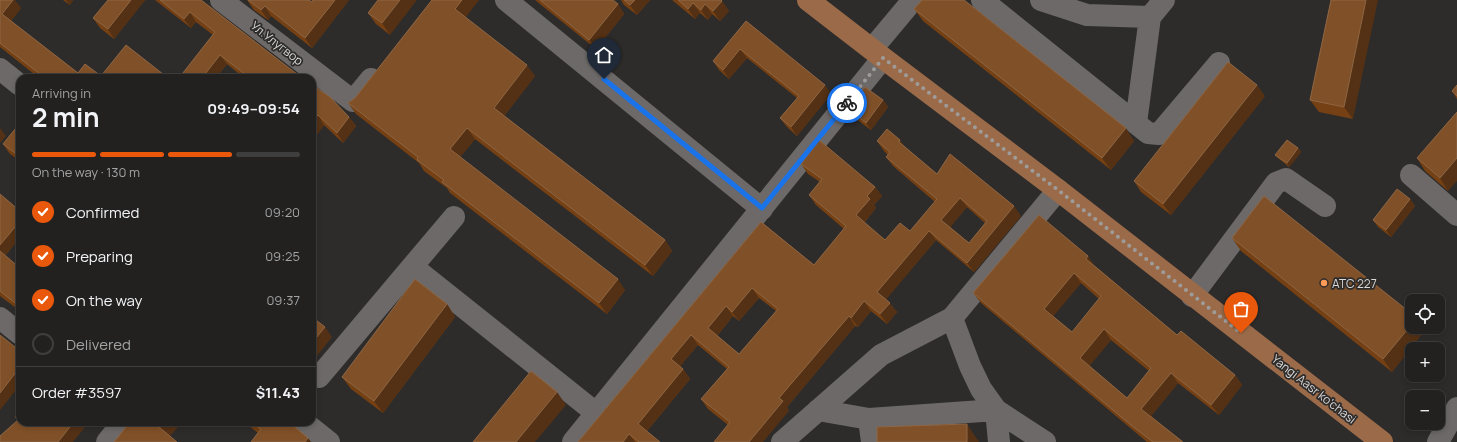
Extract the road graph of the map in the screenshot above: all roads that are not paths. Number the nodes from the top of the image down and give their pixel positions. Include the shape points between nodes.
1 (221, 0) edge
2 (506, 0) edge
3 (808, 0) edge
4 (913, 0) edge
5 (982, 0) edge
6 (1041, 0) edge
7 (1164, 0) edge
8 (1150, 17) junction
9 (877, 53) junction
10 (1219, 63) dead end
11 (381, 66) edge
12 (0, 69) edge
13 (16, 82) edge
14 (1136, 123) junction
15 (1411, 175) dead end
16 (1058, 190) junction
17 (1325, 206) dead end
18 (762, 208) junction
19 (1457, 214) edge
20 (454, 217) dead end
21 (413, 267) junction
22 (1192, 296) junction
23 (0, 318) edge
24 (952, 318) junction
25 (16, 331) edge
26 (319, 377) dead end
27 (1457, 408) edge
28 (818, 410) junction
29 (996, 410) junction
30 (596, 413) junction
31 (869, 419) junction
32 (120, 426) edge
33 (309, 426) edge
34 (107, 442) edge
35 (329, 442) edge
36 (573, 442) edge
37 (782, 442) edge
38 (872, 442) edge
39 (999, 442) edge
40 (1045, 442) edge
41 (1382, 442) edge
42 (1438, 442) edge

1 - 11 street, Ул.Улугвор via 353,101
2 - 18 street
3 - 9 main road, Yangi Aasr ko'chasi
4 - 9 street
5 - 14 street
6 - 8 street via 1087,15
7 - 8 street
8 - 14 street
9 - 16 main road, Yangi Aasr ko'chasi
9 - 18 street
10 - 14 street via 1159,134 1148,133
12 - 13 street
15 - 19 street
16 - 22 main road, Yangi Aasr ko'chasi
16 - 24 street
17 - 22 street via 1286,178 1276,183
18 - 30 street
20 - 21 street
21 - 26 street
21 - 30 street
22 - 41 main road, Yangi Aasr ko'chasi
23 - 25 street
24 - 28 street via 881,356
24 - 29 street via 981,389
27 - 42 street
28 - 31 street
28 - 37 street
29 - 31 street
29 - 39 street
29 - 40 street
30 - 36 street
31 - 38 street
32 - 34 street
33 - 35 street

